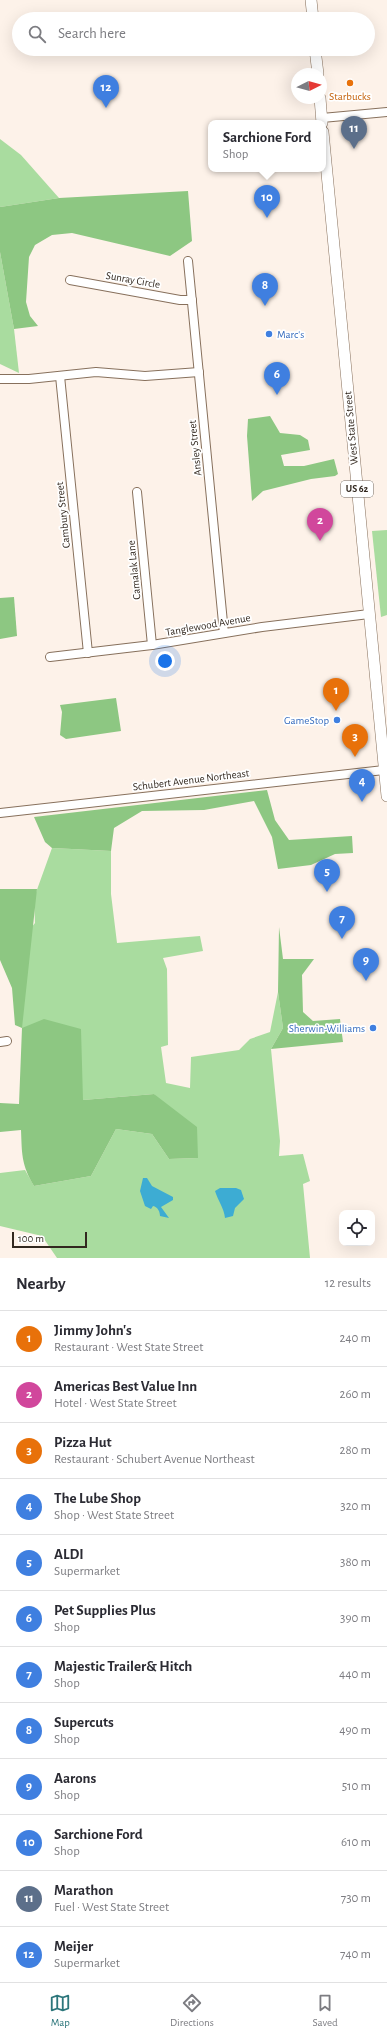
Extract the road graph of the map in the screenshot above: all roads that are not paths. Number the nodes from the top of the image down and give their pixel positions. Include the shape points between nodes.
1 (311, 0) edge
2 (312, 12) edge
3 (316, 56) edge
4 (317, 68) edge
5 (321, 104) edge
6 (387, 112) edge
7 (322, 120) edge
8 (326, 163) edge
9 (188, 261) dead end
10 (70, 280) dead end
11 (192, 300) junction
12 (199, 372) junction
13 (60, 376) junction
14 (0, 379) edge
15 (137, 492) dead end
16 (369, 614) junction
17 (224, 633) junction
18 (152, 646) junction
19 (88, 653) junction
20 (50, 657) dead end
21 (384, 770) junction
22 (387, 796) edge
23 (0, 813) edge

1 - 2 highway
3 - 4 highway
5 - 7 highway
6 - 7 street
8 - 16 highway, West State Street / US 62
9 - 11 street, Ansley Street
10 - 11 street, Sunray Circle
11 - 12 street, Ansley Street
12 - 13 street via 152,376 104,372
12 - 17 street, Ansley Street
13 - 14 street
13 - 19 street, Cambury Street
15 - 18 street, Camalak Lane
16 - 17 street, Tanglewood Avenue
16 - 21 highway, West State Street / US 62
17 - 18 street, Tanglewood Avenue
18 - 19 street, Tanglewood Avenue
19 - 20 street, Tanglewood Avenue
21 - 22 highway, West State Street / US 62
21 - 23 street, Schubert Avenue Northeast

